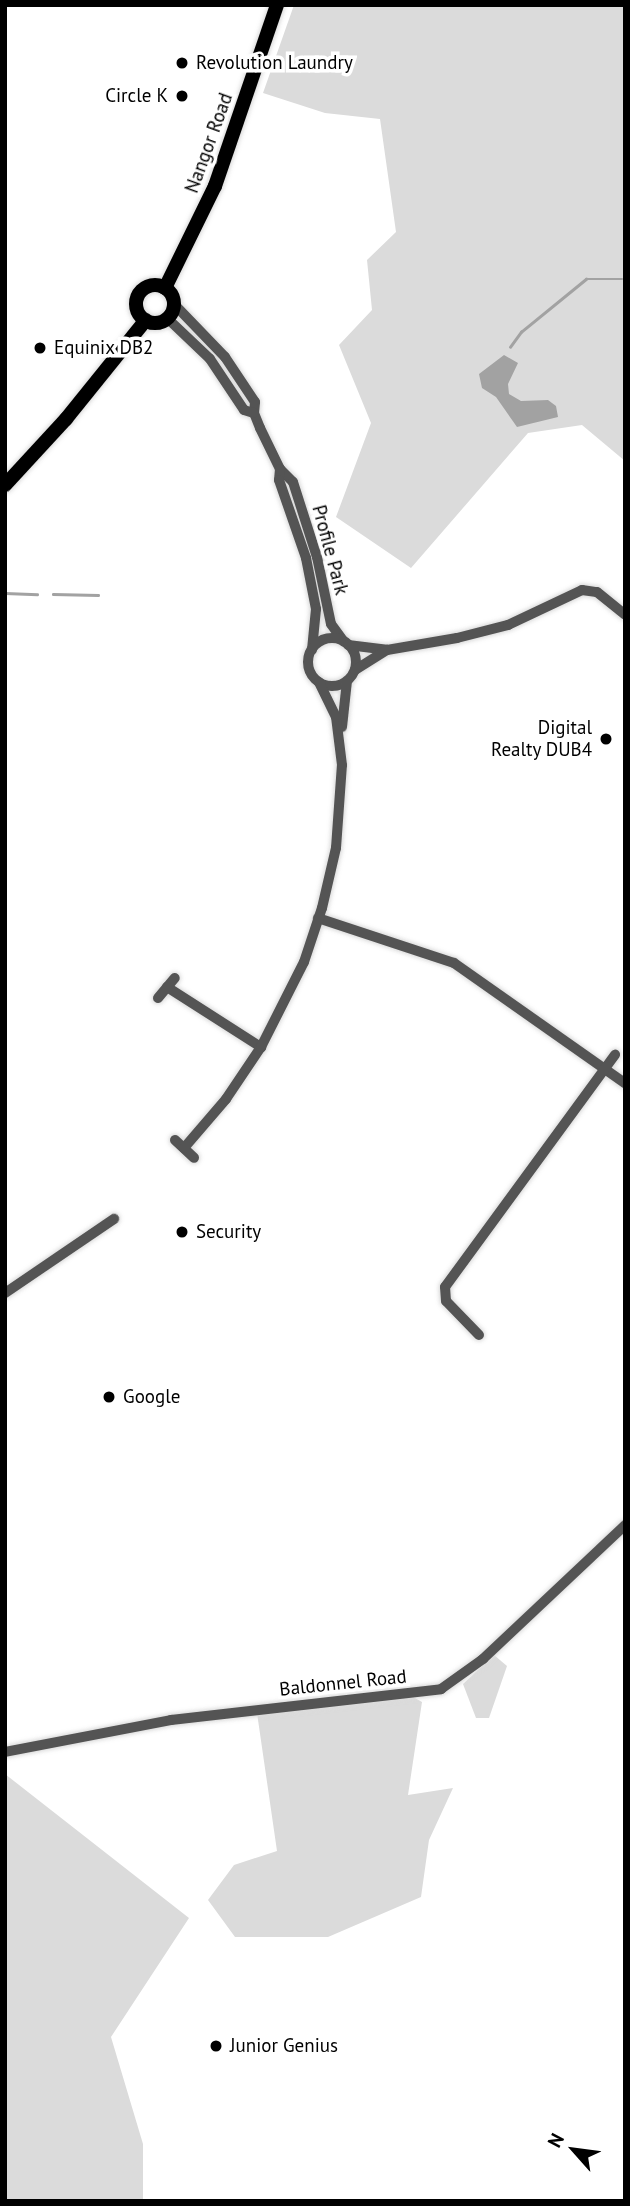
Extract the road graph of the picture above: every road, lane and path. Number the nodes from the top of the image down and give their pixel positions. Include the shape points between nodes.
1 (278, 5) edge
2 (165, 288) junction
3 (173, 303) junction
4 (167, 318) junction
5 (146, 320) junction
6 (254, 413) junction
7 (281, 469) junction
8 (5, 485) edge
9 (625, 615) edge
10 (346, 643) junction
11 (312, 650) junction
12 (387, 650) junction
13 (355, 670) junction
14 (347, 681) junction
15 (319, 682) junction
16 (340, 737) junction
17 (318, 918) junction
18 (175, 978) dead end
19 (167, 987) junction
20 (158, 998) dead end
21 (261, 1047) junction
22 (615, 1055) dead end
23 (605, 1069) junction
24 (625, 1083) edge
25 (175, 1140) dead end
26 (184, 1148) junction
27 (194, 1158) dead end
28 (114, 1219) dead end
29 (5, 1293) edge
30 (479, 1335) dead end
31 (625, 1525) edge
32 (5, 1752) edge

1 - 2 main road, Nangor Road via 215,186
2 - 3 main road
2 - 5 main road via 153,285 138,295 138,312
3 - 4 main road
3 - 6 street, Profile Park via 243,382 255,402
4 - 5 main road
4 - 6 street, Profile Park via 210,359 244,410
5 - 8 main road
6 - 7 street, Profile Park
7 - 10 street, Profile Park via 293,482 317,557 331,624
7 - 11 street, Profile Park via 279,480 306,558 316,609
9 - 12 street via 597,592 582,590 508,625
10 - 11 street via 323,640
10 - 12 street
10 - 13 street via 355,655
11 - 15 street via 309,668
12 - 13 street
13 - 14 street
14 - 15 street via 332,686
14 - 16 street
15 - 16 street
16 - 17 street via 342,784 336,848
17 - 21 street via 303,962
17 - 23 street via 454,963
18 - 19 street
19 - 20 street
19 - 21 street
21 - 26 street via 226,1100
22 - 23 street
23 - 24 street
23 - 30 street via 445,1287 446,1301
25 - 26 street
26 - 27 street
28 - 29 street
31 - 32 street, Baldonnel Road via 483,1659 441,1689 171,1720

